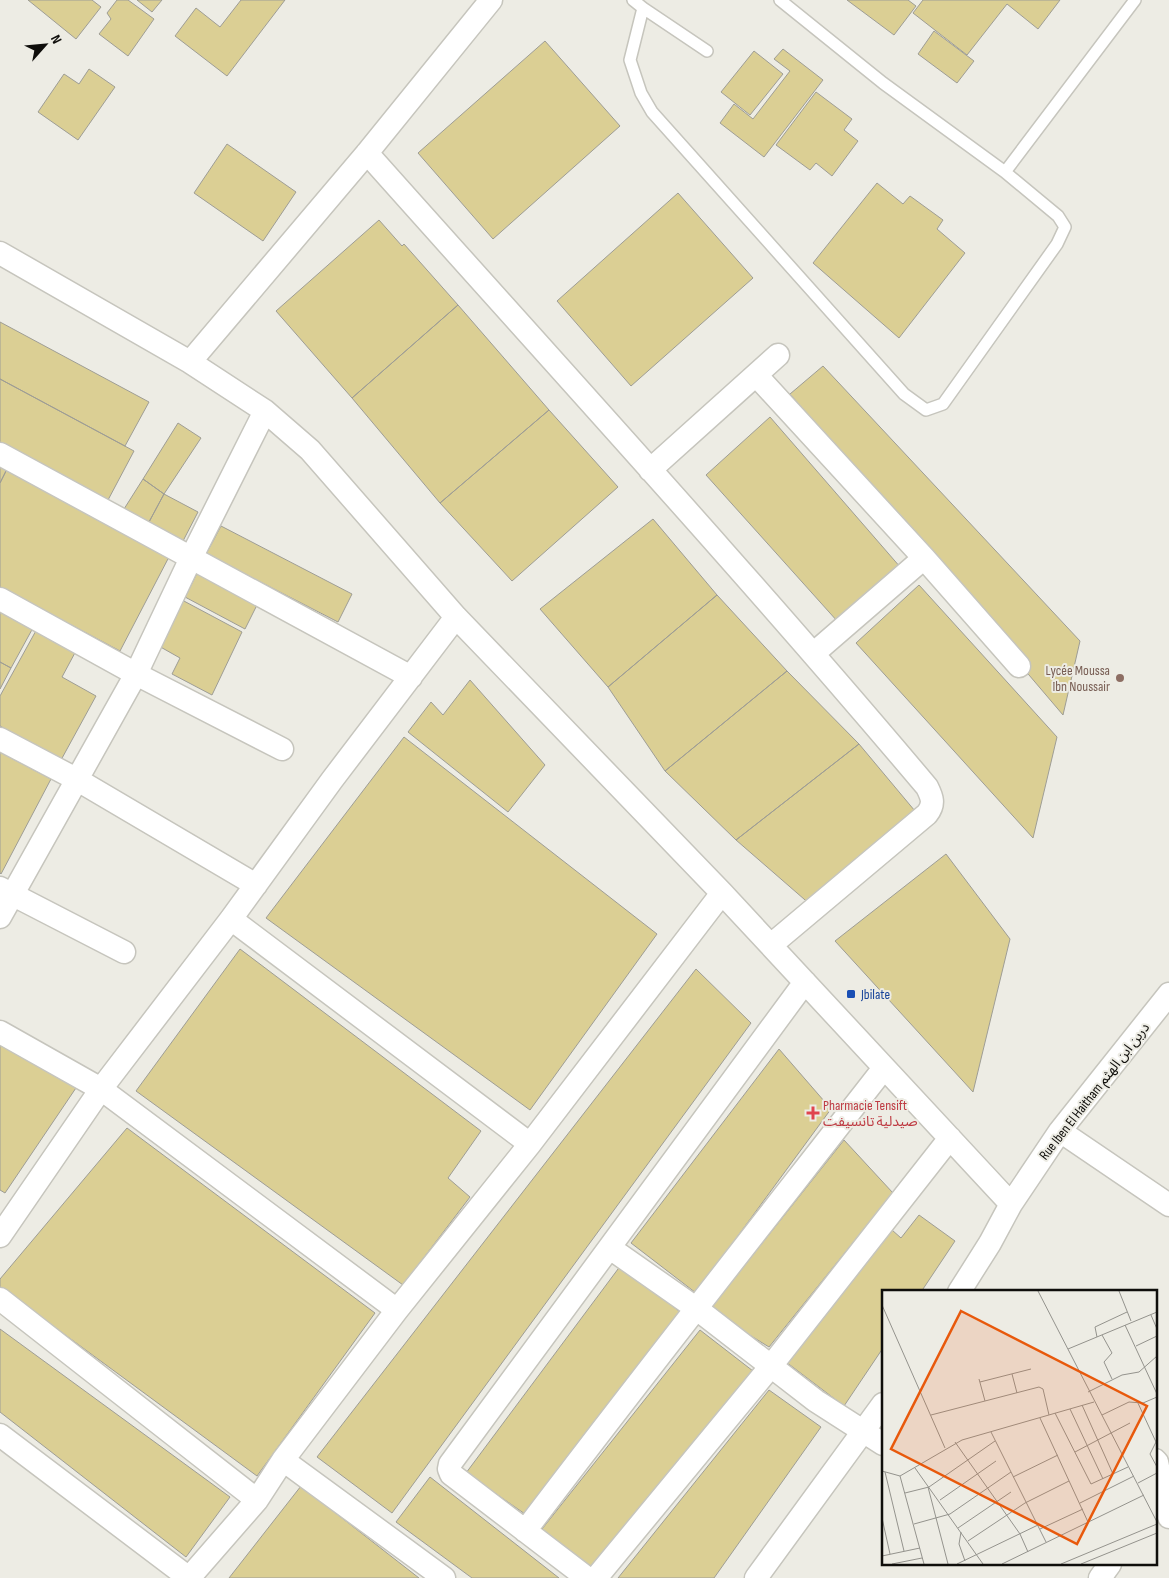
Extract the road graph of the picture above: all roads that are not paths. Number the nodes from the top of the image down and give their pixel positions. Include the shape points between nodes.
1 (490, 0) edge
2 (633, 0) edge
3 (780, 0) edge
4 (1135, 0) edge
5 (643, 8) junction
6 (707, 51) dead end
7 (367, 153) junction
8 (1005, 172) junction
9 (0, 253) edge
10 (778, 355) dead end
11 (190, 362) junction
12 (756, 375) junction
13 (265, 411) junction
14 (0, 454) edge
15 (650, 470) junction
16 (191, 558) junction
17 (924, 558) junction
18 (0, 599) edge
19 (456, 617) junction
20 (813, 654) junction
21 (1020, 666) dead end
22 (136, 674) junction
23 (411, 677) junction
24 (0, 739) edge
25 (282, 749) dead end
26 (76, 779) junction
27 (256, 885) junction
28 (6, 891) edge
29 (722, 893) junction
30 (0, 917) edge
31 (231, 919) junction
32 (771, 946) junction
33 (124, 952) dead end
34 (805, 982) junction
35 (1169, 994) edge
36 (0, 1032) edge
37 (884, 1068) junction
38 (101, 1089) junction
39 (1060, 1131) junction
40 (950, 1138) junction
41 (530, 1144) junction
42 (1012, 1204) junction
43 (1169, 1205) edge
44 (0, 1236) edge
45 (610, 1248) junction
46 (960, 1290) edge
47 (0, 1298) edge
48 (697, 1309) junction
49 (397, 1310) junction
50 (771, 1366) junction
51 (882, 1405) edge
52 (864, 1431) junction
53 (0, 1435) edge
54 (882, 1443) edge
55 (283, 1460) junction
56 (1156, 1468) edge
57 (1160, 1499) edge
58 (257, 1500) junction
59 (1169, 1517) edge
60 (525, 1531) junction
61 (1109, 1566) edge
62 (189, 1578) edge
63 (444, 1578) edge
64 (587, 1578) edge
65 (596, 1578) edge
66 (756, 1578) edge
67 (1100, 1578) edge

1 - 7 street
2 - 5 lane
3 - 8 lane via 883,83
4 - 8 lane
5 - 6 lane
5 - 8 lane via 630,60 641,93 652,112 904,394 926,410 943,404 1057,244 1065,227 1058,216
7 - 11 street
7 - 15 street
9 - 11 street
10 - 12 street
11 - 13 street
12 - 15 street
12 - 17 street
13 - 16 street
13 - 19 street via 310,450
14 - 16 street
15 - 20 street
16 - 22 street
16 - 23 street
17 - 20 street
17 - 21 street
18 - 22 street
19 - 23 street
19 - 29 street
20 - 32 street via 927,787 932,797 931,809
22 - 25 street
22 - 26 street
23 - 27 street
24 - 26 street
26 - 27 street
26 - 28 street
27 - 31 street
28 - 30 street
28 - 33 street
29 - 32 street
29 - 41 street
31 - 38 street
31 - 41 street
32 - 34 street
34 - 37 street
34 - 45 street
35 - 39 street, Rue Iben El Haitham دربن ابن الهثم
36 - 38 street
37 - 40 street
37 - 48 street
38 - 44 street
38 - 49 street
39 - 42 street, Rue Iben El Haitham دربن ابن الهثم
39 - 43 street
40 - 42 street
40 - 50 street
41 - 49 street
42 - 46 street, Rue Iben El Haitham دربن ابن الهثم
45 - 48 street
45 - 60 street via 450,1464 451,1474
47 - 58 street
48 - 50 street
48 - 60 street
49 - 55 street
50 - 52 street
50 - 65 street
51 - 52 street
52 - 54 street
52 - 66 street
53 - 62 street
55 - 58 street
55 - 63 street
56 - 57 street
57 - 59 street
58 - 62 street
60 - 64 street
61 - 67 street

